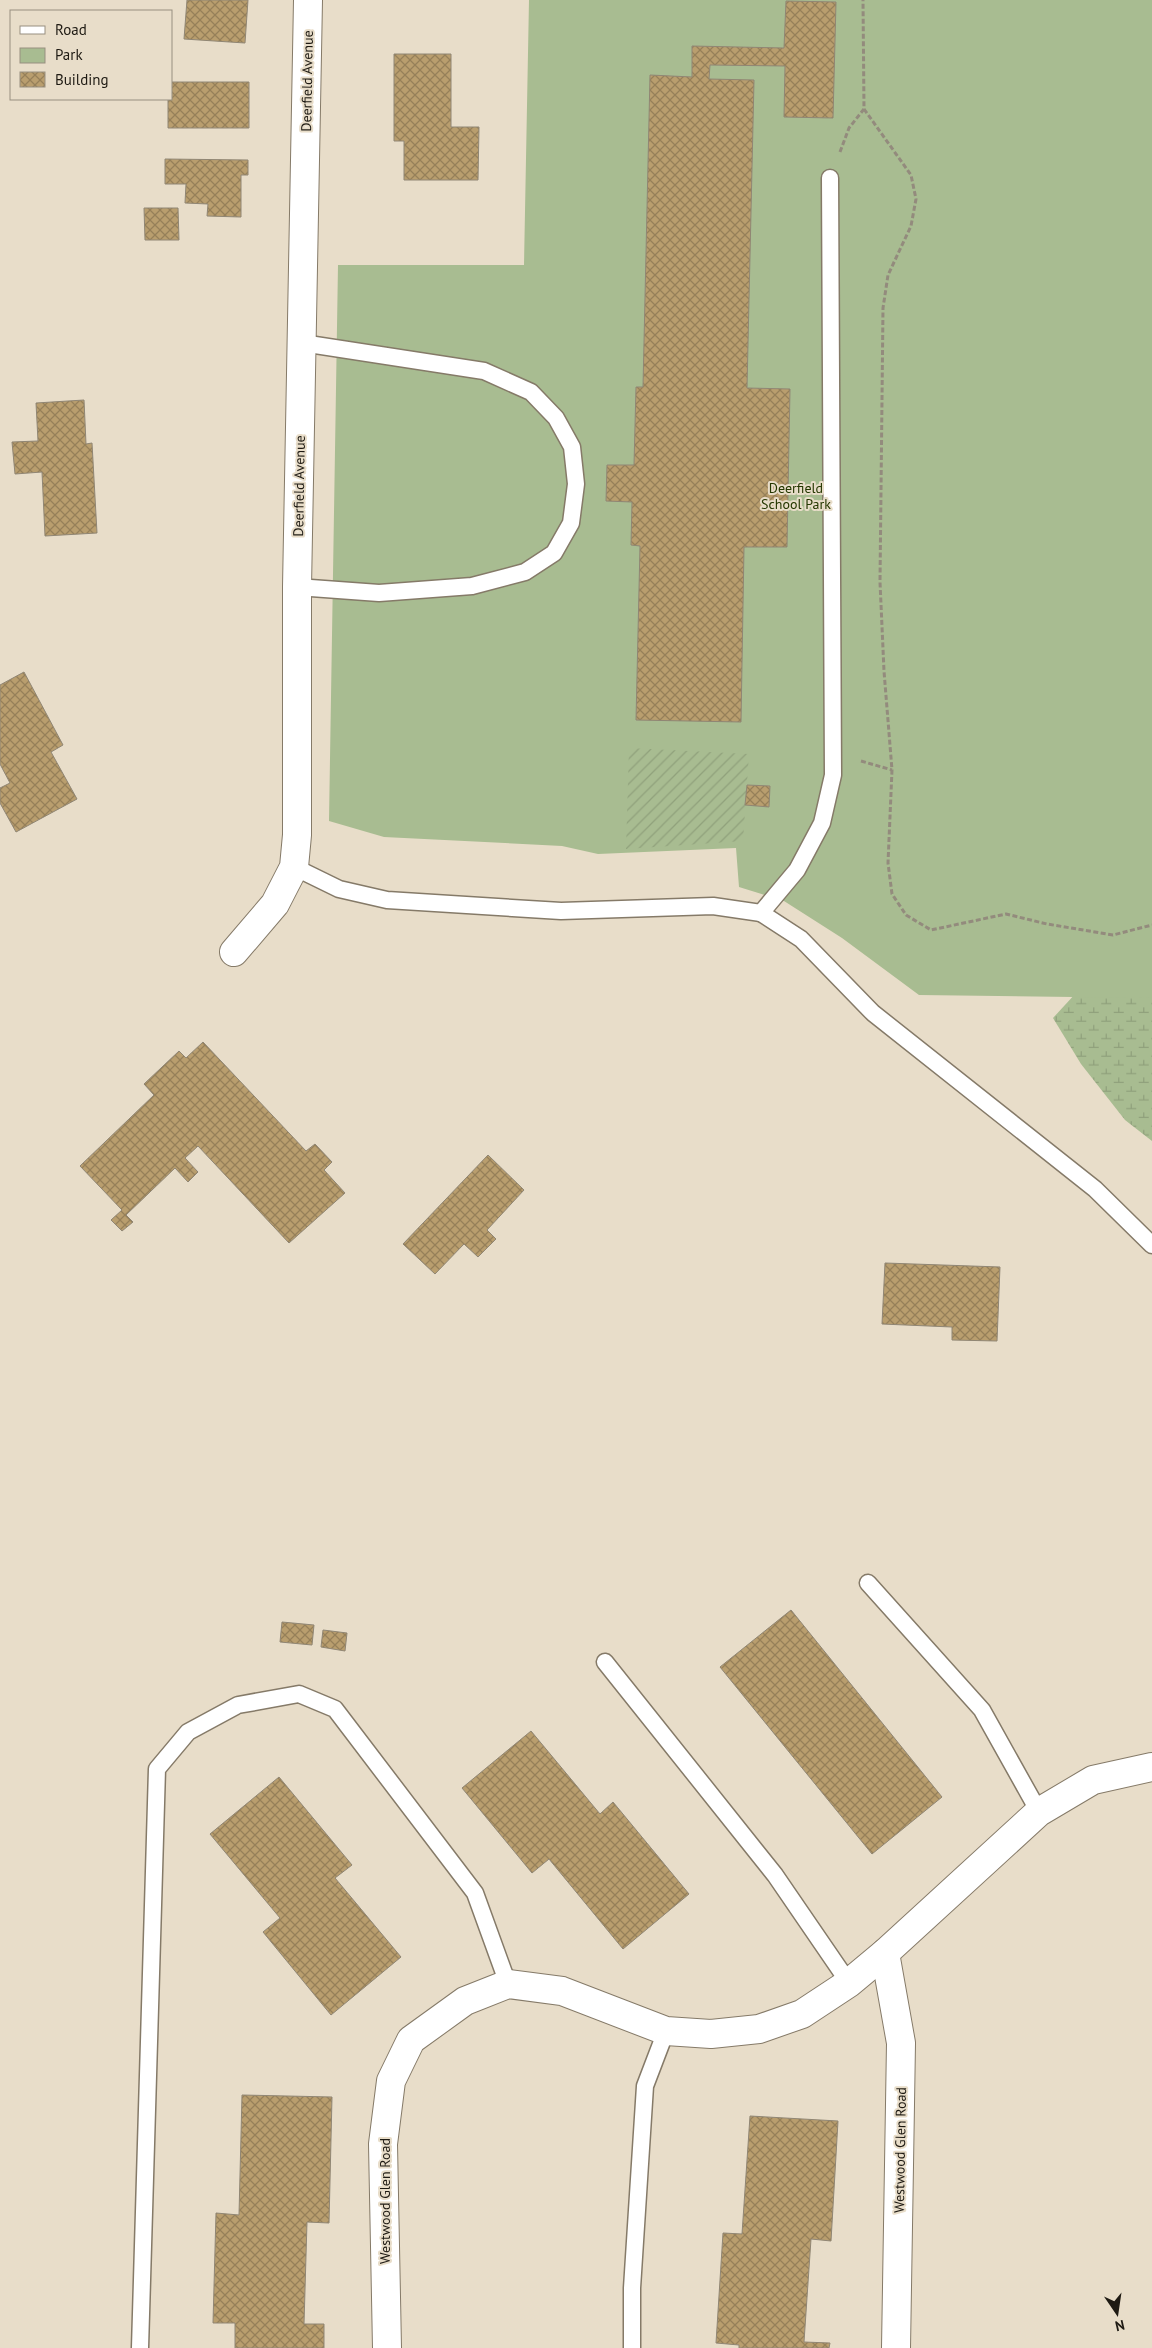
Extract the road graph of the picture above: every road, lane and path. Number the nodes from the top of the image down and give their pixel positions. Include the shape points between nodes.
1 (308, 0) edge
2 (863, 0) edge
3 (864, 109) junction
4 (830, 178) joint
5 (302, 343) junction
6 (296, 587) junction
7 (294, 866) junction
8 (761, 913) junction
9 (1152, 926) edge
10 (234, 952) dead end
11 (1152, 1245) edge
12 (868, 1584) dead end
13 (605, 1662) dead end
14 (1152, 1768) edge
15 (1039, 1812) junction
16 (885, 1953) junction
17 (849, 1982) junction
18 (508, 1984) junction
19 (666, 2031) junction
20 (140, 2348) edge
21 (387, 2348) edge
22 (632, 2348) edge
23 (896, 2348) edge

1 - 5 street, Deerfield Avenue
2 - 3 path
3 - 4 path via 849,128
3 - 9 path via 911,174 916,199 911,226 888,275 883,308 880,582 892,770 888,863 892,894 906,915 931,930 1006,914 1113,934
4 - 8 lane via 833,775 822,823 797,870
5 - 6 street, Deerfield Avenue
5 - 6 lane via 484,371 531,392 556,418 572,446 576,484 571,523 554,553 525,572 472,586 379,593
6 - 7 street, Deerfield Avenue via 297,835
7 - 8 lane via 339,889 387,900 561,911 713,906
7 - 10 street, Deerfield Avenue via 275,904
8 - 11 lane via 801,939 873,1013 1095,1189
12 - 15 lane via 982,1710
13 - 17 lane via 775,1875
14 - 15 street, Westwood Glen Road via 1093,1780
15 - 16 street, Westwood Glen Road
16 - 17 street, Westwood Glen Road
16 - 23 street, Westwood Glen Road via 901,2042
17 - 19 street, Westwood Glen Road via 802,2014 759,2029 711,2034
18 - 19 street, Westwood Glen Road via 562,1991
18 - 20 lane via 475,1893 335,1709 299,1694 238,1705 188,1732 157,1769
18 - 21 street, Westwood Glen Road via 465,2000 411,2040 391,2081 383,2144
19 - 22 lane via 645,2086 632,2288

